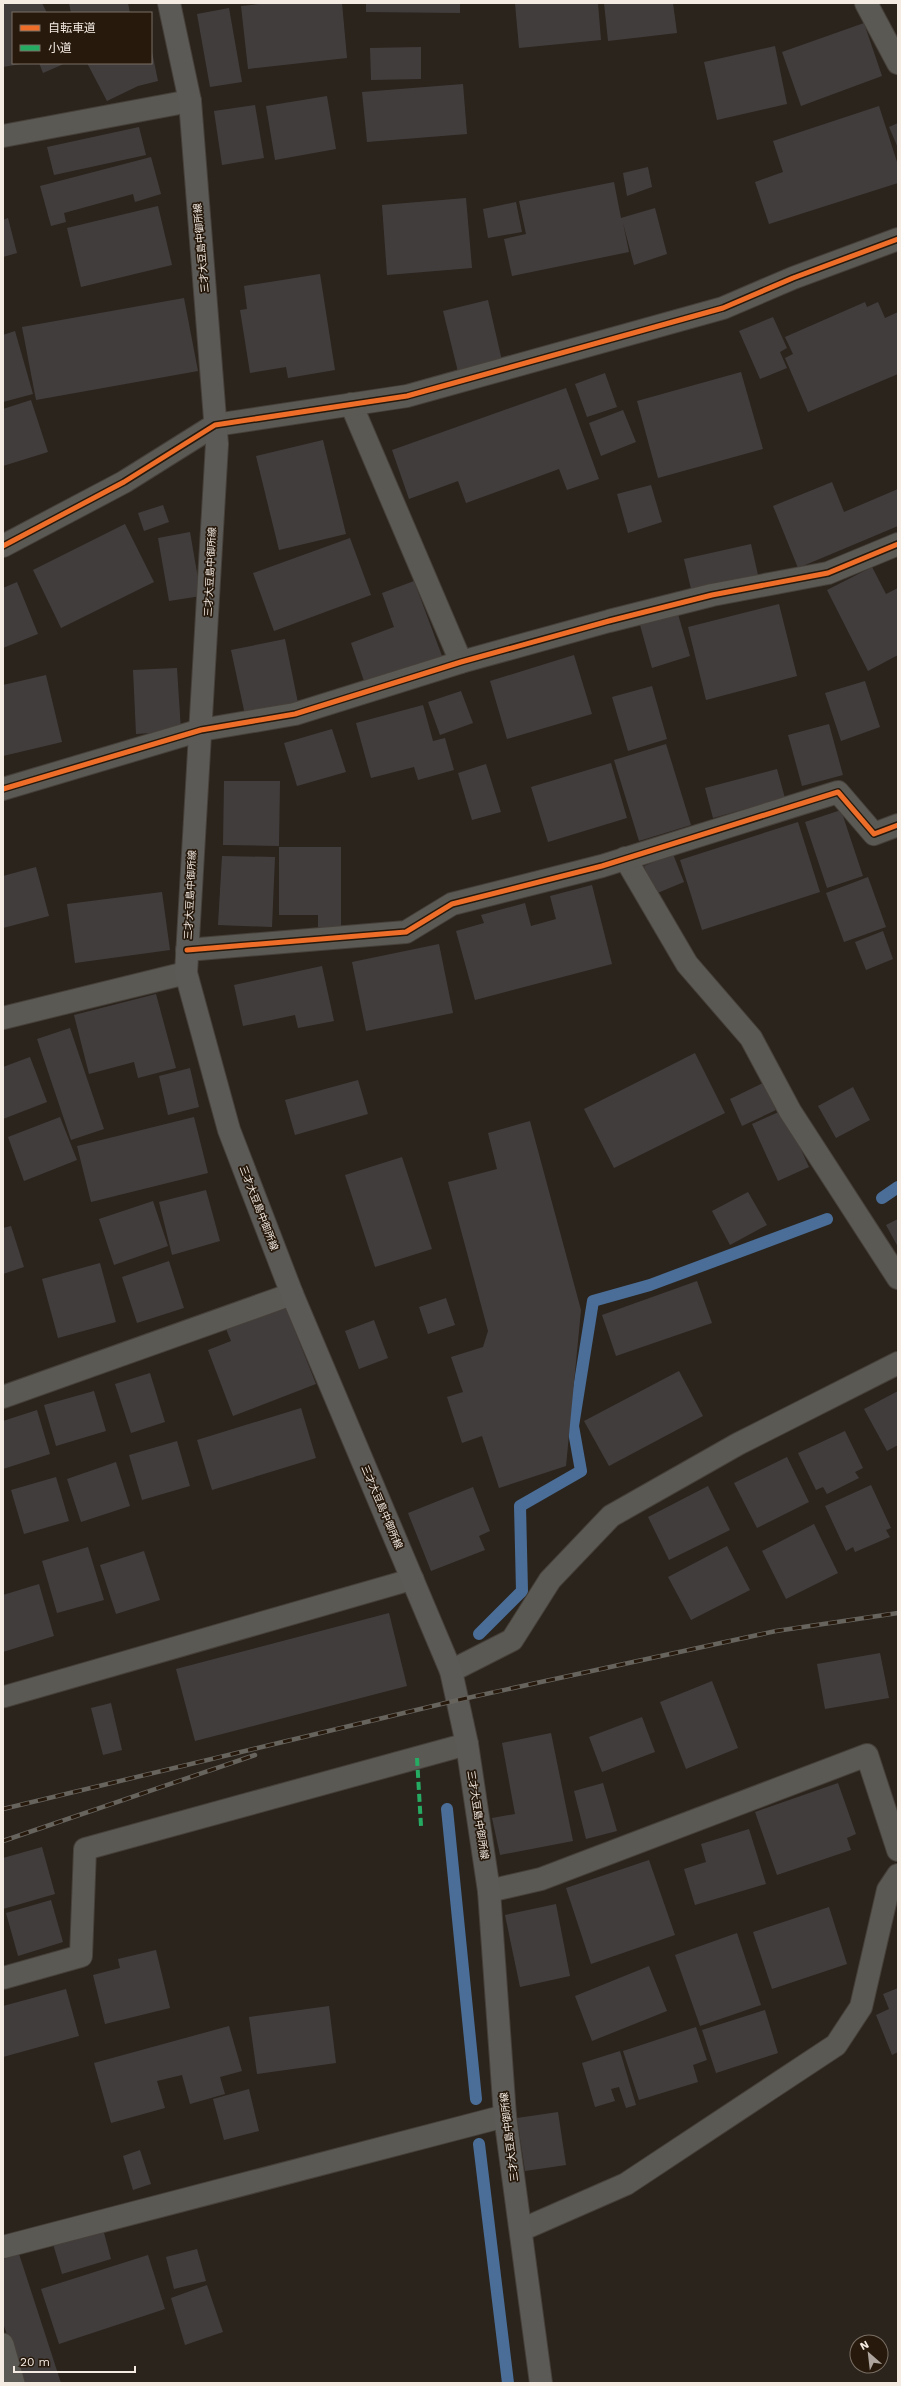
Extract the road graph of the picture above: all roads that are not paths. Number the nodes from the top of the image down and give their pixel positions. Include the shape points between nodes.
1 (169, 3) edge
2 (866, 3) edge
3 (898, 63) edge
4 (190, 101) junction
5 (3, 136) edge
6 (898, 239) edge
7 (352, 404) junction
8 (216, 425) junction
9 (898, 544) edge
10 (3, 546) edge
11 (461, 662) junction
12 (202, 730) junction
13 (3, 789) edge
14 (898, 825) edge
15 (625, 858) junction
16 (187, 950) junction
17 (186, 973) junction
18 (3, 1018) edge
19 (898, 1278) edge
20 (292, 1294) junction
21 (898, 1363) edge
22 (3, 1397) edge
23 (413, 1579) junction
24 (451, 1671) junction
25 (3, 1697) edge
26 (467, 1744) junction
27 (898, 1850) edge
28 (898, 1875) edge
29 (490, 1891) junction
30 (3, 1978) edge
31 (505, 2116) junction
32 (521, 2230) junction
33 (3, 2247) edge
34 (3, 2344) edge
35 (14, 2383) edge
36 (541, 2383) edge

1 - 4 main road, 三才大豆島中御所線
2 - 3 street
4 - 5 street
4 - 8 main road, 三才大豆島中御所線
6 - 7 street via 793,278 723,308 407,396
7 - 8 street
7 - 11 street
8 - 10 street via 124,482
8 - 12 main road, 三才大豆島中御所線
9 - 11 street via 828,573 704,597 609,620
11 - 12 street via 294,714
12 - 13 street
12 - 16 main road, 三才大豆島中御所線
14 - 15 street via 874,834 838,792
15 - 16 street via 452,904 406,932
15 - 19 street via 687,964 751,1038 790,1111
16 - 17 main road, 三才大豆島中御所線
17 - 18 street
17 - 20 main road, 三才大豆島中御所線 via 229,1130
20 - 22 street
20 - 23 main road, 三才大豆島中御所線
21 - 24 street via 738,1444 611,1516 550,1580 512,1640
23 - 24 main road, 三才大豆島中御所線
23 - 25 lane
24 - 26 main road, 三才大豆島中御所線
26 - 29 main road, 三才大豆島中御所線
26 - 30 street via 86,1849 81,1956
27 - 29 street via 867,1755 541,1879
28 - 32 street via 888,1890 861,2007 836,2045 626,2184
29 - 31 main road, 三才大豆島中御所線
31 - 32 main road, 三才大豆島中御所線
31 - 33 street
32 - 36 main road, 三才大豆島中御所線
34 - 35 lane

